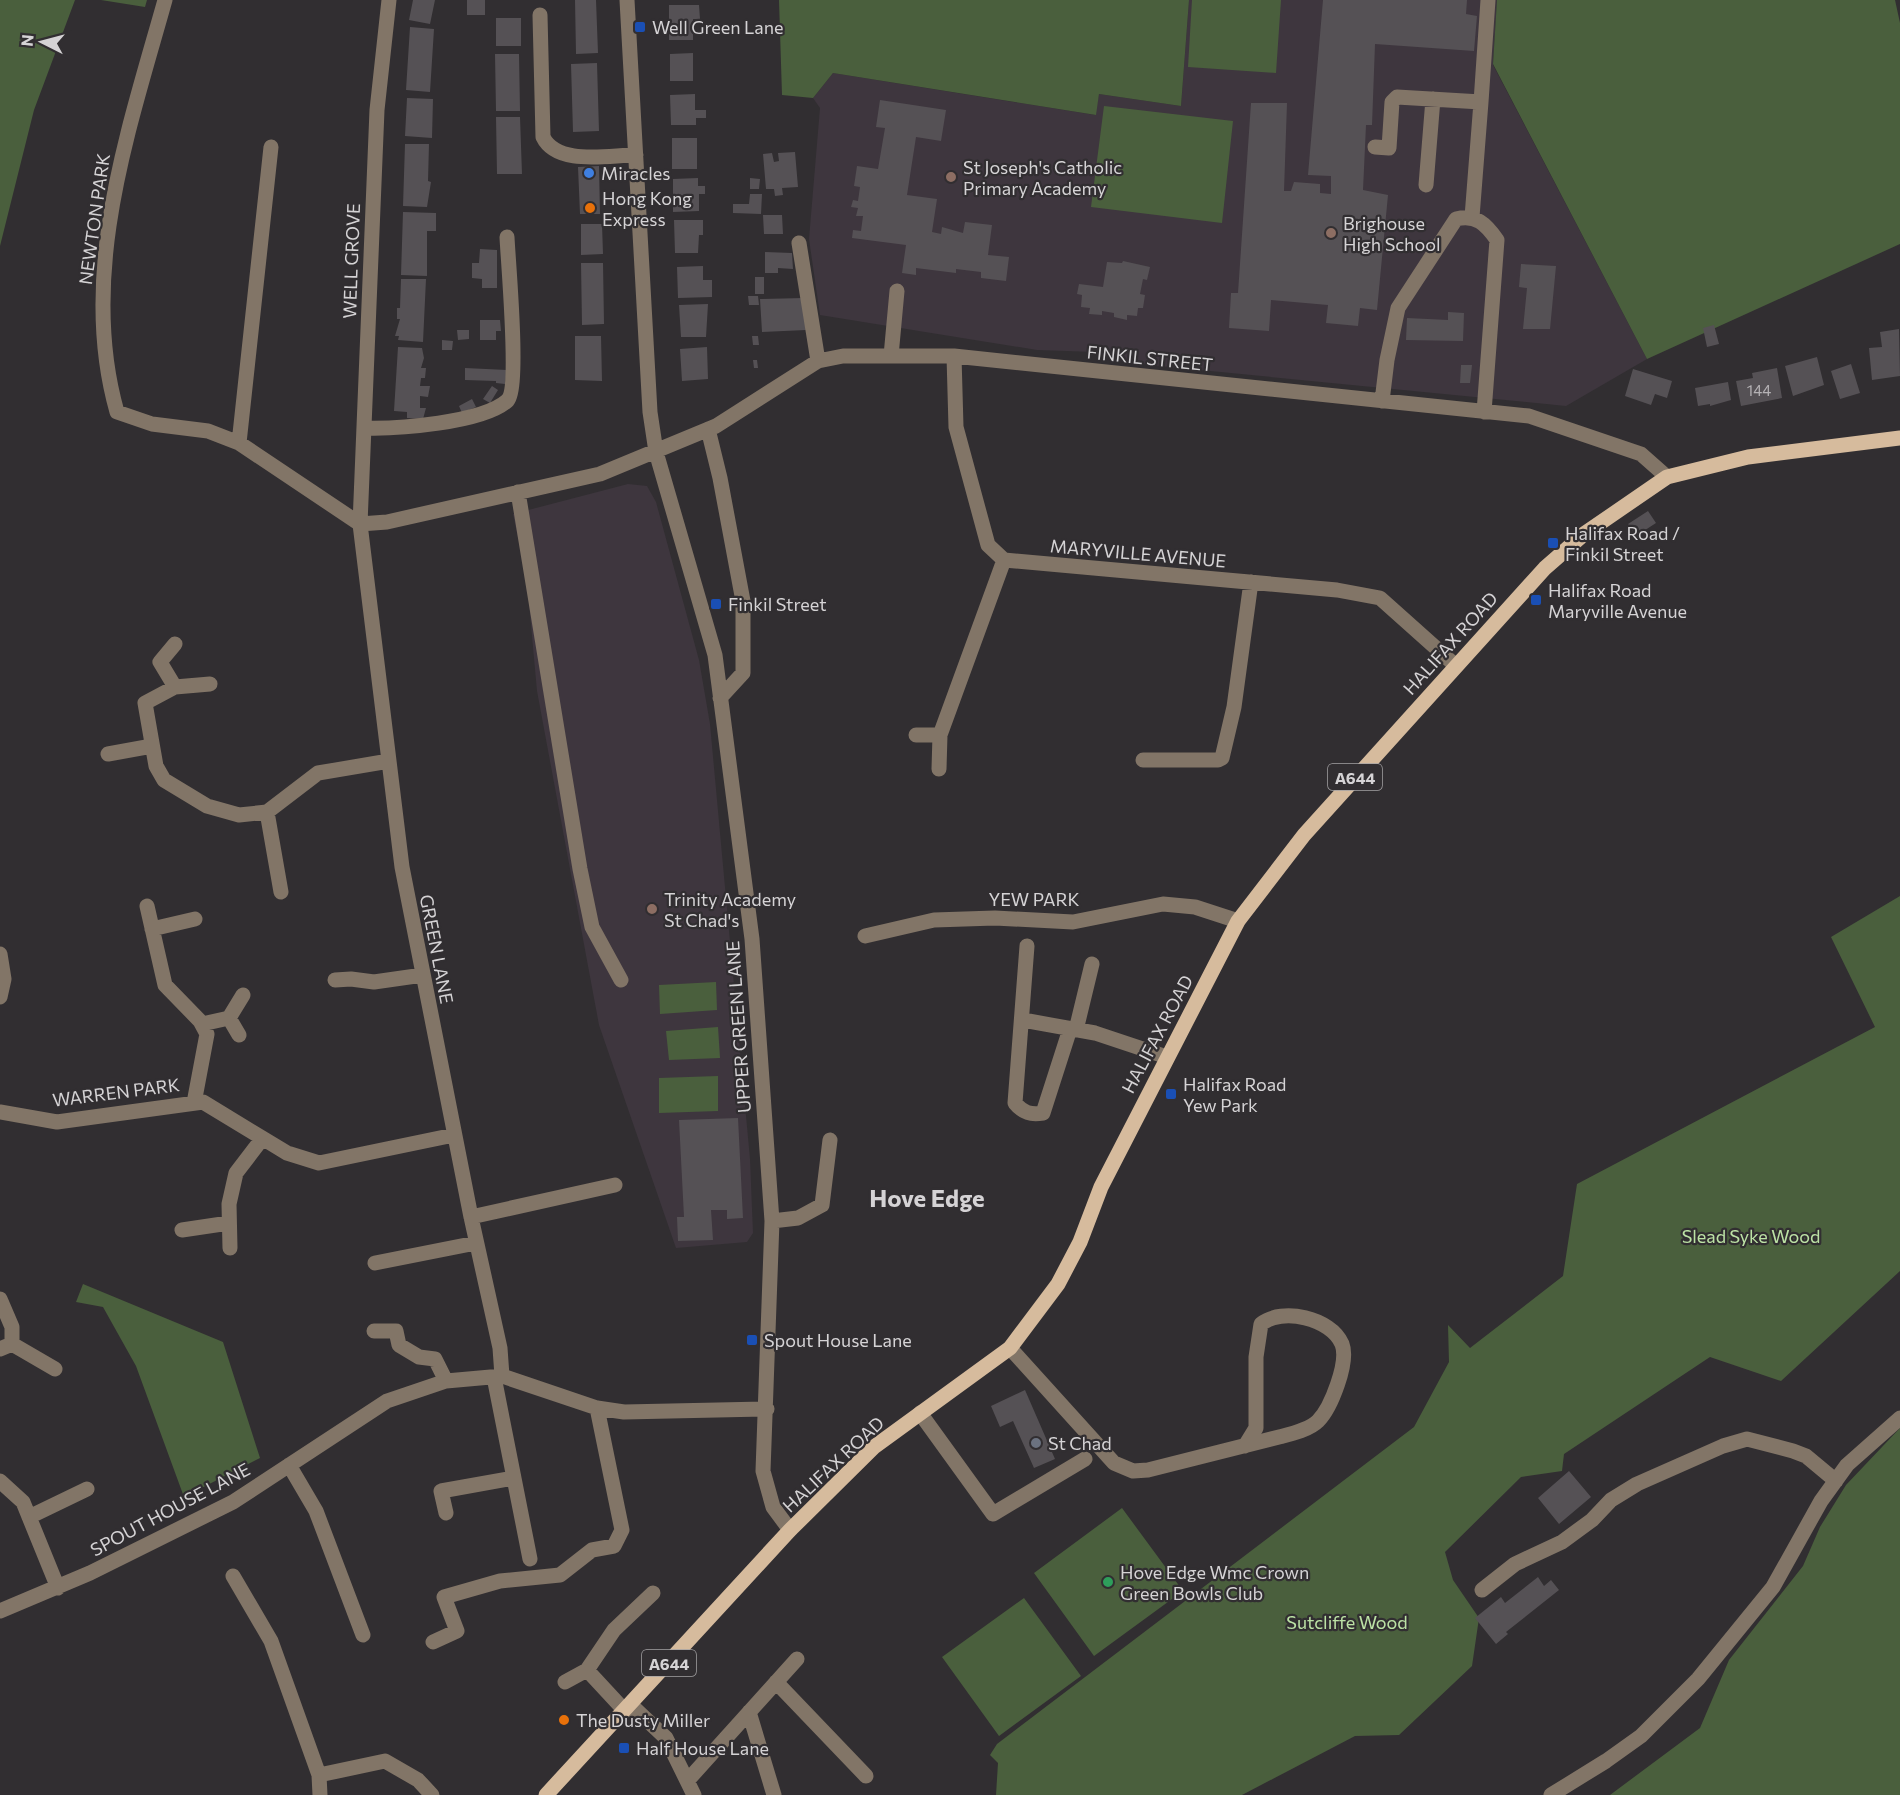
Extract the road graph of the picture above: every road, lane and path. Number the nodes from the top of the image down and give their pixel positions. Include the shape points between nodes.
1 (165, 0) edge
2 (389, 0) edge
3 (627, 0) edge
4 (1488, 0) edge
5 (540, 15) dead end
6 (1433, 99) junction
7 (1481, 102) junction
8 (270, 147) dead end
9 (1375, 147) dead end
10 (636, 155) junction
11 (1426, 185) dead end
12 (1472, 217) junction
13 (507, 237) dead end
14 (799, 243) dead end
15 (897, 291) dead end
16 (891, 356) junction
17 (954, 356) junction
18 (818, 361) junction
19 (1382, 401) junction
20 (1484, 411) junction
21 (364, 428) junction
22 (708, 429) junction
23 (1900, 438) edge
24 (239, 442) junction
25 (656, 452) junction
26 (1667, 477) junction
27 (518, 492) junction
28 (360, 524) junction
29 (1004, 560) junction
30 (1251, 582) junction
31 (175, 644) dead end
32 (1455, 665) junction
33 (210, 684) dead end
34 (175, 687) junction
35 (720, 698) junction
36 (916, 735) dead end
37 (940, 735) junction
38 (152, 746) junction
39 (108, 754) dead end
40 (1143, 760) dead end
41 (389, 761) junction
42 (939, 769) dead end
43 (267, 812) junction
44 (281, 892) dead end
45 (147, 906) dead end
46 (195, 919) dead end
47 (1238, 921) junction
48 (152, 929) junction
49 (865, 936) dead end
50 (1027, 946) dead end
51 (0, 954) edge
52 (1092, 964) dead end
53 (423, 975) junction
54 (335, 980) dead end
55 (621, 980) dead end
56 (243, 996) dead end
57 (0, 997) edge
58 (229, 1018) junction
59 (1023, 1020) junction
60 (202, 1024) junction
61 (1073, 1029) junction
62 (239, 1035) dead end
63 (1167, 1058) junction
64 (194, 1103) junction
65 (0, 1112) edge
66 (454, 1135) junction
67 (262, 1139) junction
68 (830, 1140) dead end
69 (615, 1185) dead end
70 (471, 1217) junction
71 (772, 1221) junction
72 (229, 1222) junction
73 (182, 1230) dead end
74 (476, 1243) junction
75 (230, 1248) dead end
76 (375, 1263) dead end
77 (0, 1299) edge
78 (374, 1331) dead end
79 (6, 1347) edge
80 (1010, 1348) junction
81 (55, 1369) dead end
82 (498, 1377) junction
83 (446, 1382) junction
84 (597, 1408) junction
85 (767, 1409) junction
86 (920, 1413) junction
87 (1900, 1418) edge
88 (1245, 1446) junction
89 (1084, 1459) dead end
90 (289, 1465) junction
91 (514, 1478) junction
92 (0, 1481) edge
93 (1836, 1481) junction
94 (87, 1490) dead end
95 (446, 1513) dead end
96 (29, 1517) junction
97 (790, 1530) junction
98 (530, 1559) dead end
99 (233, 1576) dead end
100 (58, 1588) junction
101 (1482, 1590) dead end
102 (653, 1593) dead end
103 (0, 1611) edge
104 (363, 1635) dead end
105 (433, 1642) dead end
106 (797, 1659) dead end
107 (587, 1670) junction
108 (565, 1682) dead end
109 (776, 1682) junction
110 (628, 1708) junction
111 (749, 1712) junction
112 (319, 1775) junction
113 (866, 1776) dead end
114 (688, 1780) junction
115 (320, 1795) edge
116 (432, 1795) edge
117 (546, 1795) edge
118 (694, 1795) edge
119 (774, 1795) edge
120 (1551, 1795) edge

1 - 24 street, NEWTON PARK via 117,176 102,284 108,381 117,412 152,424 208,431
2 - 21 street, WELL GROVE via 377,110
3 - 10 street
4 - 7 street
5 - 10 street via 543,137 547,145 577,156
6 - 7 street
6 - 9 street via 1396,97 1392,102 1389,148
6 - 11 street
7 - 12 street
8 - 24 street
10 - 25 street via 650,412
12 - 19 street via 1456,219 1398,308
12 - 20 street via 1487,225 1497,240
13 - 21 street via 514,369 512,394 507,401 473,416 427,425
14 - 18 street
15 - 16 street
16 - 17 street, FINKIL STREET
16 - 18 street, FINKIL STREET via 843,356
17 - 19 street, FINKIL STREET
17 - 29 street via 956,427 988,544
18 - 22 street, FINKIL STREET
19 - 20 street, FINKIL STREET
20 - 26 street, FINKIL STREET via 1529,416 1641,454
21 - 28 street, WELL GROVE
22 - 25 street, FINKIL STREET
22 - 35 street via 743,601 743,673
23 - 26 main road, HALIFAX ROAD / A644 via 1748,457
24 - 28 street
25 - 27 street, FINKIL STREET via 600,474
25 - 35 street, UPPER GREEN LANE via 715,655
26 - 32 main road, HALIFAX ROAD / A644 via 1584,534 1545,568
27 - 28 street, FINKIL STREET via 387,522
27 - 55 street via 592,927
28 - 41 street, GREEN LANE
29 - 30 street, MARYVILLE AVENUE
29 - 37 street
30 - 32 street, MARYVILLE AVENUE via 1380,598
30 - 40 street via 1234,707 1222,758
31 - 34 street via 160,662
32 - 47 main road, HALIFAX ROAD / A644 via 1304,835
33 - 34 street
34 - 38 street via 145,703
35 - 71 street, UPPER GREEN LANE via 752,939
36 - 37 street
37 - 42 street
38 - 39 street
38 - 43 street via 164,780 207,806 239,815
41 - 43 street via 318,773
41 - 53 street, GREEN LANE via 402,867
43 - 44 street
45 - 48 street
46 - 48 street
47 - 49 street, YEW PARK via 1195,907 1163,904 1073,922 934,920
47 - 63 main road, HALIFAX ROAD / A644
48 - 60 street via 165,985
50 - 59 street
51 - 57 street via 4,979
52 - 61 street
53 - 54 street via 374,982
53 - 66 street, GREEN LANE
56 - 58 street
58 - 60 street
58 - 62 street
59 - 61 street
59 - 61 street via 1015,1103 1020,1110 1034,1115 1043,1113
60 - 64 street via 207,1034
61 - 63 street
63 - 80 main road, HALIFAX ROAD / A644 via 1101,1187 1080,1242 1058,1284
64 - 65 street, WARREN PARK via 57,1122
64 - 67 street, WARREN PARK via 203,1102
66 - 67 street, WARREN PARK via 319,1163 287,1153
66 - 70 street, GREEN LANE
67 - 72 street via 236,1173
68 - 71 street via 822,1205 798,1218
69 - 70 street
70 - 74 street, GREEN LANE
71 - 85 street, UPPER GREEN LANE
72 - 73 street
72 - 75 street
74 - 76 street
74 - 82 street, GREEN LANE via 500,1348
77 - 79 street via 12,1328
78 - 83 street via 396,1331 399,1345 419,1357 435,1359
79 - 81 street
80 - 86 main road, HALIFAX ROAD / A644
80 - 88 street via 1114,1463 1133,1471
82 - 83 street, SPOUT HOUSE LANE
82 - 84 street, SPOUT HOUSE LANE
82 - 91 street, GREEN LANE
83 - 90 street, SPOUT HOUSE LANE via 387,1401
84 - 85 street, SPOUT HOUSE LANE via 624,1412
84 - 105 street via 622,1530 614,1546 592,1550 560,1575 500,1581 444,1597 457,1631
85 - 97 street, UPPER GREEN LANE via 763,1471 773,1507
86 - 89 street via 993,1514
86 - 97 main road, HALIFAX ROAD / A644 via 874,1447
87 - 93 street
88 - 88 street via 1299,1431 1318,1421 1340,1379 1343,1359 1343,1345 1327,1326 1290,1316 1269,1318 1262,1324 1256,1357 1256,1428
90 - 100 street, SPOUT HOUSE LANE via 233,1502
90 - 104 street via 315,1511
91 - 95 street via 441,1491
91 - 98 street, GREEN LANE
92 - 96 street via 23,1502
93 - 101 street via 1806,1456 1793,1451 1747,1439 1723,1446 1637,1484 1611,1500 1562,1542 1515,1564
93 - 120 street via 1773,1587 1698,1679 1641,1736
94 - 96 street
96 - 100 street
97 - 110 main road, HALIFAX ROAD / A644
99 - 112 street via 271,1641
100 - 103 street, SPOUT HOUSE LANE
102 - 107 street via 614,1630
106 - 109 street
107 - 108 street
107 - 110 street
109 - 111 street
109 - 113 street
110 - 114 street via 666,1738
110 - 117 main road, HALIFAX ROAD / A644
111 - 114 street
111 - 119 street
112 - 115 street
112 - 116 street via 385,1761 418,1780
114 - 118 street

